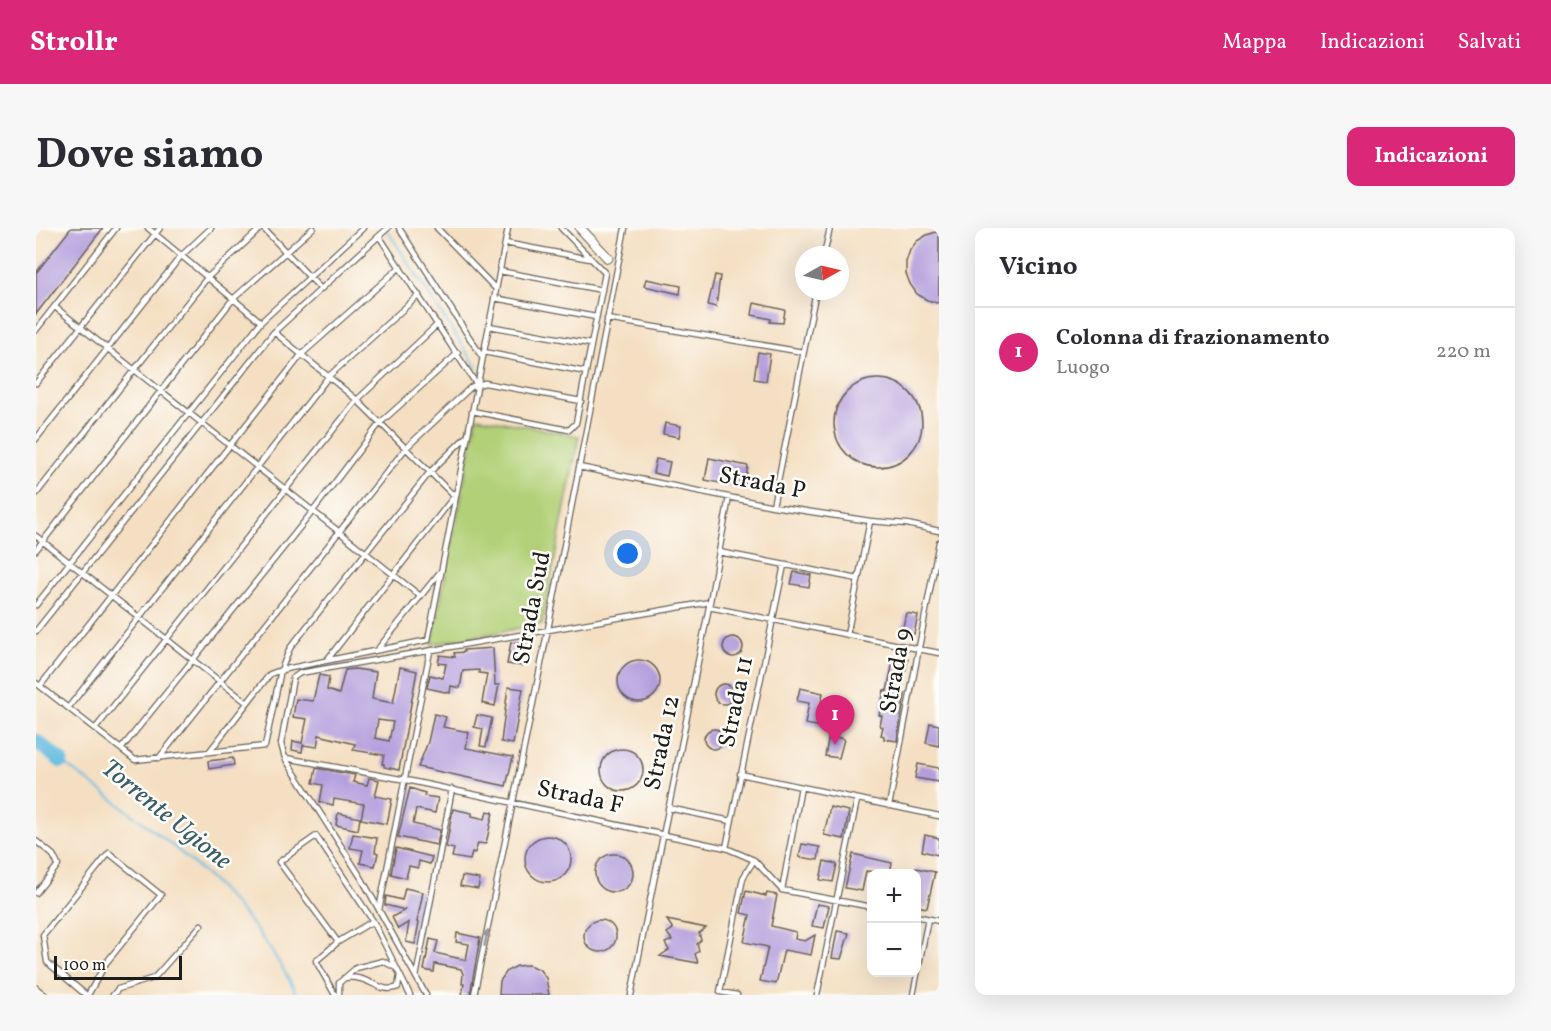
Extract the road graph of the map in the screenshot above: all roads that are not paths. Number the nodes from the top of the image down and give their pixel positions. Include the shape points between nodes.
1 (116, 228) edge
2 (148, 228) edge
3 (160, 228) edge
4 (211, 228) edge
5 (262, 228) edge
6 (313, 228) edge
7 (363, 228) edge
8 (388, 228) edge
9 (399, 228) edge
10 (437, 228) edge
11 (508, 228) edge
12 (561, 228) edge
13 (580, 228) edge
14 (625, 228) edge
15 (830, 228) edge
16 (154, 233) junction
17 (381, 235) junction
18 (505, 243) junction
19 (826, 246) edge
20 (287, 252) junction
21 (181, 256) junction
22 (608, 258) dead end
23 (590, 259) junction
24 (400, 267) junction
25 (500, 271) junction
26 (207, 278) junction
27 (311, 278) junction
28 (320, 287) junction
29 (496, 289) junction
30 (602, 290) junction
31 (419, 296) junction
32 (494, 298) junction
33 (233, 299) junction
34 (814, 300) edge
35 (55, 307) junction
36 (596, 317) junction
37 (607, 319) junction
38 (261, 322) junction
39 (438, 324) junction
40 (489, 326) junction
41 (80, 327) junction
42 (36, 330) edge
43 (274, 332) junction
44 (591, 344) junction
45 (107, 348) junction
46 (803, 352) junction
47 (458, 353) junction
48 (302, 354) junction
49 (483, 355) junction
50 (135, 370) junction
51 (586, 372) junction
52 (329, 376) junction
53 (36, 383) edge
54 (477, 385) junction
55 (160, 390) junction
56 (357, 400) junction
57 (581, 401) junction
58 (472, 411) junction
59 (190, 414) junction
60 (200, 422) junction
61 (380, 423) junction
62 (467, 436) junction
63 (36, 439) edge
64 (230, 445) junction
65 (406, 448) junction
66 (258, 467) junction
67 (579, 467) junction
68 (430, 472) junction
69 (284, 488) junction
70 (36, 494) edge
71 (456, 494) junction
72 (729, 497) junction
73 (773, 506) junction
74 (313, 511) junction
75 (870, 522) junction
76 (939, 531) edge
77 (340, 532) junction
78 (36, 536) edge
79 (43, 541) junction
80 (939, 542) edge
81 (36, 550) edge
82 (719, 552) junction
83 (366, 553) junction
84 (71, 564) junction
85 (784, 565) junction
86 (441, 571) junction
87 (81, 572) junction
88 (393, 574) junction
89 (858, 579) junction
90 (419, 595) junction
91 (111, 596) junction
92 (36, 605) edge
93 (710, 605) junction
94 (138, 617) junction
95 (772, 620) junction
96 (548, 629) junction
97 (36, 631) edge
98 (847, 635) junction
99 (165, 638) junction
100 (376, 650) junction
101 (920, 650) junction
102 (430, 651) junction
103 (939, 653) edge
104 (193, 660) junction
105 (327, 660) junction
106 (281, 670) junction
107 (220, 681) junction
108 (38, 684) edge
109 (246, 702) junction
110 (68, 708) junction
111 (95, 729) junction
112 (121, 749) junction
113 (209, 752) junction
114 (159, 758) junction
115 (285, 758) junction
116 (740, 774) junction
117 (406, 780) junction
118 (801, 787) junction
119 (452, 789) junction
120 (857, 800) junction
121 (513, 802) junction
122 (889, 806) junction
123 (668, 808) junction
124 (939, 816) edge
125 (732, 821) junction
126 (663, 835) junction
127 (36, 842) edge
128 (726, 848) junction
129 (754, 860) junction
130 (36, 880) edge
131 (42, 885) junction
132 (782, 890) junction
133 (36, 893) edge
134 (837, 900) junction
135 (867, 906) edge
136 (379, 910) junction
137 (921, 917) edge
138 (928, 919) junction
139 (373, 921) junction
140 (939, 921) edge
141 (201, 925) dead end
142 (43, 935) junction
143 (36, 938) edge
144 (338, 942) junction
145 (400, 971) junction
146 (416, 977) junction
147 (345, 978) junction
148 (36, 988) edge
149 (719, 993) edge
150 (45, 995) edge
151 (87, 995) edge
152 (113, 995) edge
153 (337, 995) edge
154 (410, 995) edge
155 (426, 995) edge
156 (474, 995) edge
157 (631, 995) edge
158 (737, 995) edge
159 (817, 995) edge
160 (913, 995) edge

1 - 35 lane
2 - 16 lane
3 - 16 lane
4 - 21 lane
5 - 20 lane
5 - 26 lane
6 - 20 lane
7 - 27 lane
8 - 17 lane
9 - 49 lane
10 - 29 lane
11 - 18 lane
12 - 23 lane
13 - 22 street
14 - 37 lane, Strada Sud
15 - 19 lane
16 - 21 lane
16 - 41 lane
17 - 24 lane
17 - 28 lane
18 - 23 lane
18 - 25 lane
20 - 27 lane
20 - 33 lane
21 - 26 lane
21 - 45 lane
23 - 30 lane via 605,273
24 - 31 lane
24 - 48 lane
25 - 29 lane
25 - 30 lane
26 - 33 lane
26 - 50 lane
27 - 28 lane
27 - 38 lane
28 - 43 lane
29 - 32 lane
30 - 36 lane
31 - 39 lane
31 - 52 lane
32 - 36 lane
32 - 40 lane
33 - 38 lane
33 - 55 lane
34 - 46 lane
35 - 41 lane
35 - 42 lane
36 - 44 lane
37 - 46 lane
37 - 67 lane, Strada Sud
38 - 59 lane
39 - 47 lane
39 - 56 lane
40 - 44 lane
40 - 49 lane
41 - 45 lane
41 - 53 lane
43 - 48 lane
43 - 60 lane
44 - 51 lane
45 - 50 lane
45 - 63 lane
46 - 73 lane
47 - 54 lane
47 - 61 lane
48 - 52 lane
48 - 64 lane
49 - 51 lane
49 - 54 lane
50 - 55 lane
50 - 70 lane
51 - 57 lane
52 - 56 lane
52 - 66 lane
54 - 57 lane
54 - 58 lane
54 - 65 lane
55 - 59 lane
55 - 79 lane
56 - 61 lane
56 - 69 lane
57 - 58 lane via 576,423 569,430
58 - 62 lane
59 - 60 lane
59 - 84 lane
60 - 64 lane
60 - 87 lane
61 - 65 lane
61 - 74 lane
62 - 68 lane
62 - 71 lane
64 - 66 lane
64 - 91 lane
65 - 68 lane
65 - 77 lane
66 - 69 lane
66 - 94 lane
67 - 72 lane, Strada P
67 - 96 lane, Strada Sud
68 - 71 lane
68 - 83 lane
69 - 74 lane
69 - 99 lane
71 - 86 lane
71 - 88 lane
72 - 73 lane, Strada P
72 - 82 lane, Strada 12
73 - 75 lane, Strada P
74 - 77 lane
74 - 104 lane
75 - 76 lane, Strada P
75 - 89 lane
77 - 83 lane
77 - 107 lane
78 - 79 lane
79 - 81 lane
79 - 84 lane
80 - 101 lane, Strada 9
82 - 85 lane
82 - 93 lane, Strada 12
83 - 88 lane
83 - 106 lane via 290,648
84 - 87 lane
84 - 92 lane
85 - 89 lane
85 - 95 lane, Strada 11
86 - 90 lane
86 - 100 lane via 428,640
87 - 91 lane
87 - 97 lane
88 - 90 lane
88 - 105 lane
89 - 98 lane
90 - 100 lane
91 - 94 lane
91 - 108 lane
93 - 95 lane
93 - 96 lane
93 - 123 lane, Strada 12
94 - 99 lane
94 - 110 lane
95 - 98 lane
95 - 116 lane, Strada 11
96 - 102 lane
96 - 121 lane, Strada Sud
98 - 101 lane
99 - 104 lane
99 - 111 lane
100 - 105 lane
101 - 103 lane
101 - 122 lane, Strada 9
102 - 115 lane via 300,673 293,678 280,744
102 - 117 lane
104 - 107 lane
104 - 112 lane
105 - 106 lane
106 - 109 lane via 270,674
106 - 113 lane via 265,746
107 - 109 lane
107 - 114 lane
108 - 110 lane
109 - 113 lane
110 - 111 lane
111 - 112 lane
112 - 114 lane via 135,760
113 - 114 lane
115 - 117 lane, Strada F
115 - 136 lane
116 - 118 lane
116 - 125 lane, Strada 11
117 - 119 lane, Strada F
117 - 136 lane
118 - 120 lane
118 - 132 lane
119 - 121 lane, Strada F
119 - 146 lane
120 - 122 lane
120 - 134 lane
121 - 126 lane, Strada F
156 -> 121 lane, Strada Sud
122 - 124 lane
123 - 125 lane
123 - 126 lane, Strada 12
125 - 128 lane, Strada 11
126 - 128 lane, Strada F
126 - 157 lane, Strada 12
127 - 131 lane via 53,855 58,865
128 - 129 lane, Strada F
129 - 132 lane, Strada F
129 - 149 lane via 743,878
130 - 131 lane
131 - 133 lane
132 - 134 lane
134 - 135 lane
134 - 159 lane
136 - 146 lane
137 - 138 lane
138 - 140 lane
138 - 160 lane
139 - 144 lane
139 - 144 lane via 316,836 279,862
139 - 145 lane
141 - 152 lane via 154,978 118,989
142 - 143 lane
142 - 151 lane via 47,962
142 - 151 lane via 109,853 161,895 106,963
144 - 153 lane via 316,961
145 - 147 lane via 383,961 356,968
145 - 147 lane via 398,987 387,992 378,991 361,978
145 - 154 lane
146 - 155 lane
147 - 153 lane via 339,983
148 - 150 lane
149 - 158 lane

